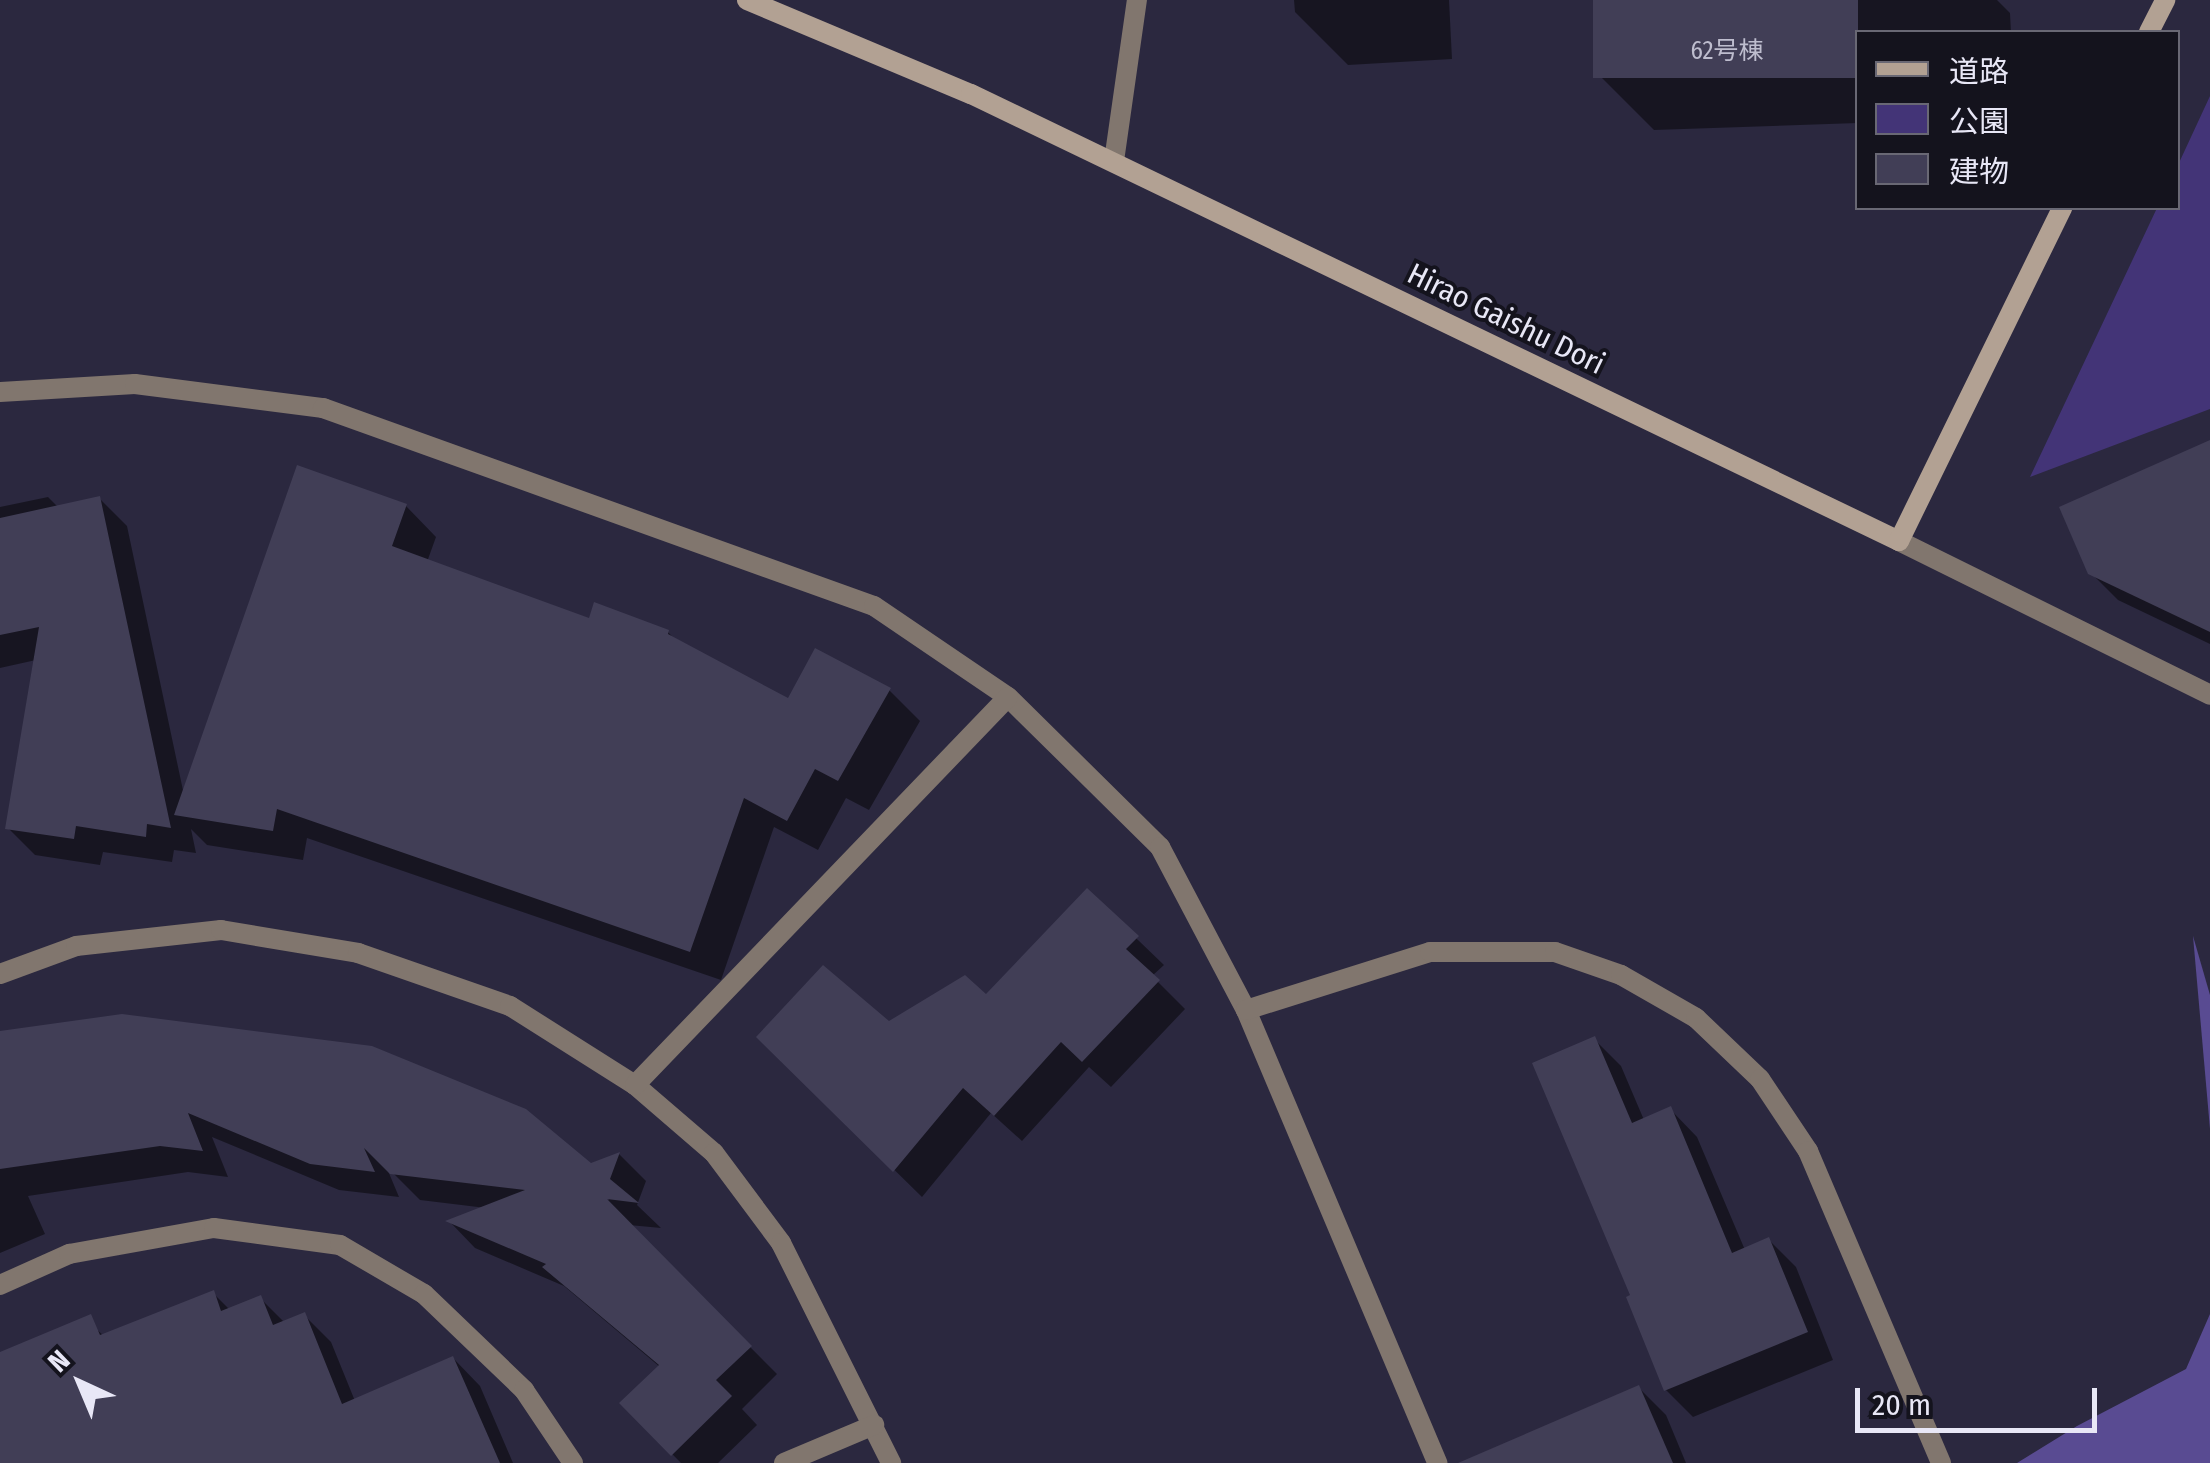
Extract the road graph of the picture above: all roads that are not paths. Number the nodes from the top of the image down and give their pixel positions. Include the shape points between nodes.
1 (747, 0) edge
2 (1137, 0) edge
3 (2164, 0) edge
4 (2149, 30) edge
5 (1114, 161) junction
6 (2061, 210) edge
7 (0, 392) edge
8 (1899, 540) junction
9 (2210, 695) edge
10 (1008, 697) junction
11 (0, 974) edge
12 (1246, 1010) junction
13 (636, 1084) junction
14 (0, 1285) edge
15 (874, 1425) junction
16 (573, 1463) edge
17 (784, 1463) edge
18 (890, 1463) edge
19 (1437, 1463) edge
20 (1942, 1463) edge

1 - 5 street, Hirao Gaishu Dori
2 - 5 street
3 - 4 street
5 - 8 street, Hirao Gaishu Dori
6 - 8 street
7 - 10 street via 135,384 322,408 874,606
8 - 9 street
10 - 12 street via 1160,846
10 - 13 street
11 - 13 street via 76,946 221,930 358,952 510,1006
12 - 19 street
12 - 20 street via 1430,952 1556,952 1621,975 1696,1018 1760,1080 1808,1151
13 - 15 street via 714,1153 781,1243
14 - 16 street via 69,1254 214,1228 340,1245 424,1294 524,1390
15 - 17 street
15 - 18 street

